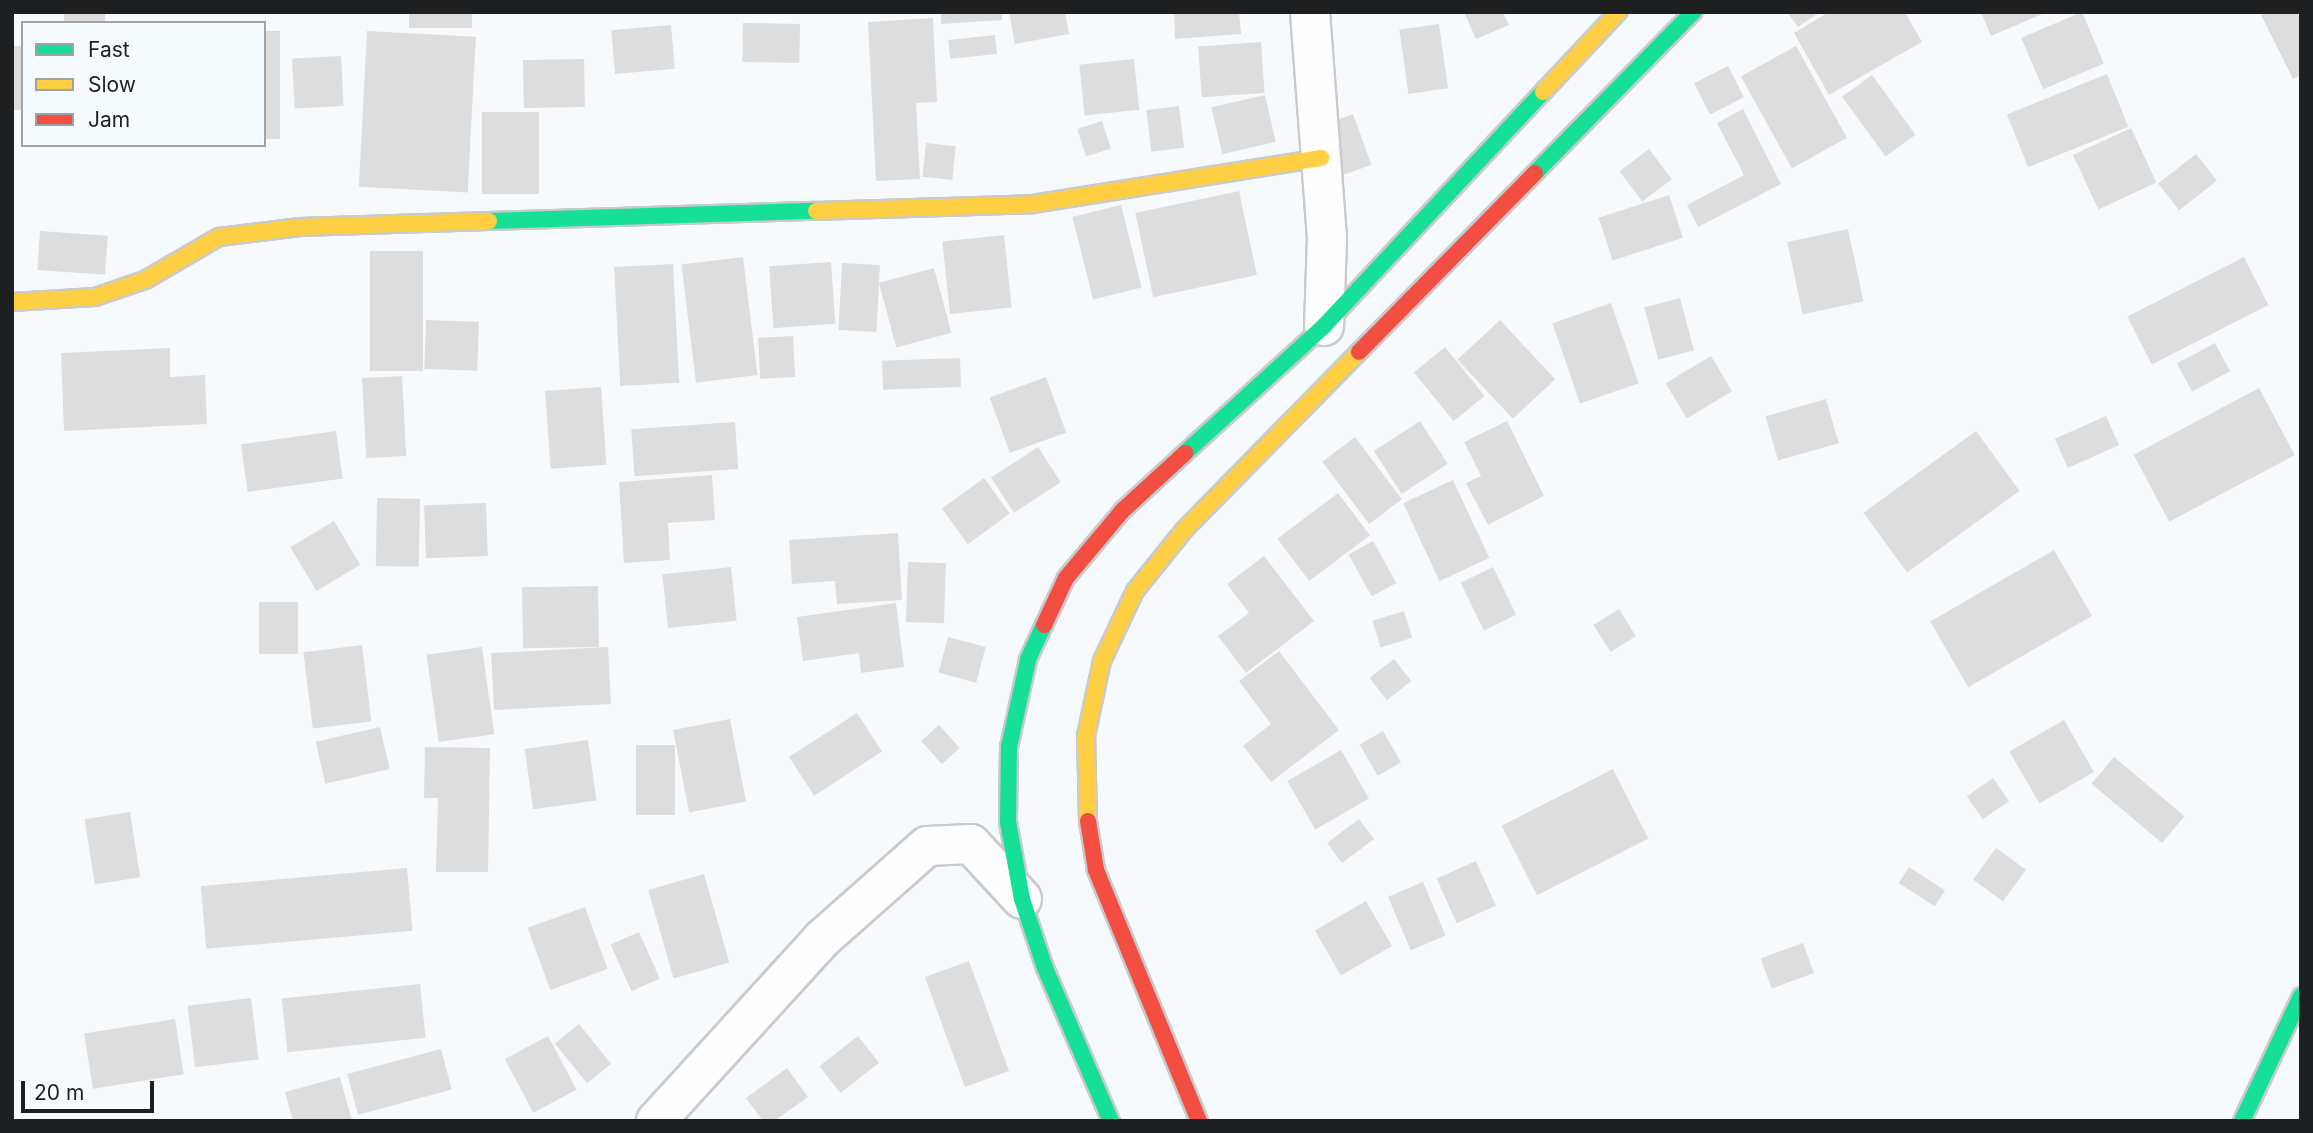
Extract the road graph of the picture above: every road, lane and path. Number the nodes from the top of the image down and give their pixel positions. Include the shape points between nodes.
1 (1310, 12) edge
2 (1618, 12) edge
3 (1693, 12) edge
4 (1321, 158) junction
5 (12, 302) edge
6 (1324, 326) junction
7 (1022, 899) junction
8 (2301, 996) edge
9 (656, 1121) edge
10 (1111, 1121) edge
11 (1199, 1121) edge
12 (2242, 1121) edge

1 - 4 street
2 - 6 street
3 - 11 street via 1184,530 1135,591 1102,661 1086,736 1085,801 1096,870
4 - 5 street via 1033,204 300,227 219,237 145,280 95,297
4 - 6 street
6 - 7 street via 1122,511 1066,578 1028,660 1009,747 1008,822
7 - 9 street via 971,844 927,846 822,939
7 - 10 street
8 - 12 street

